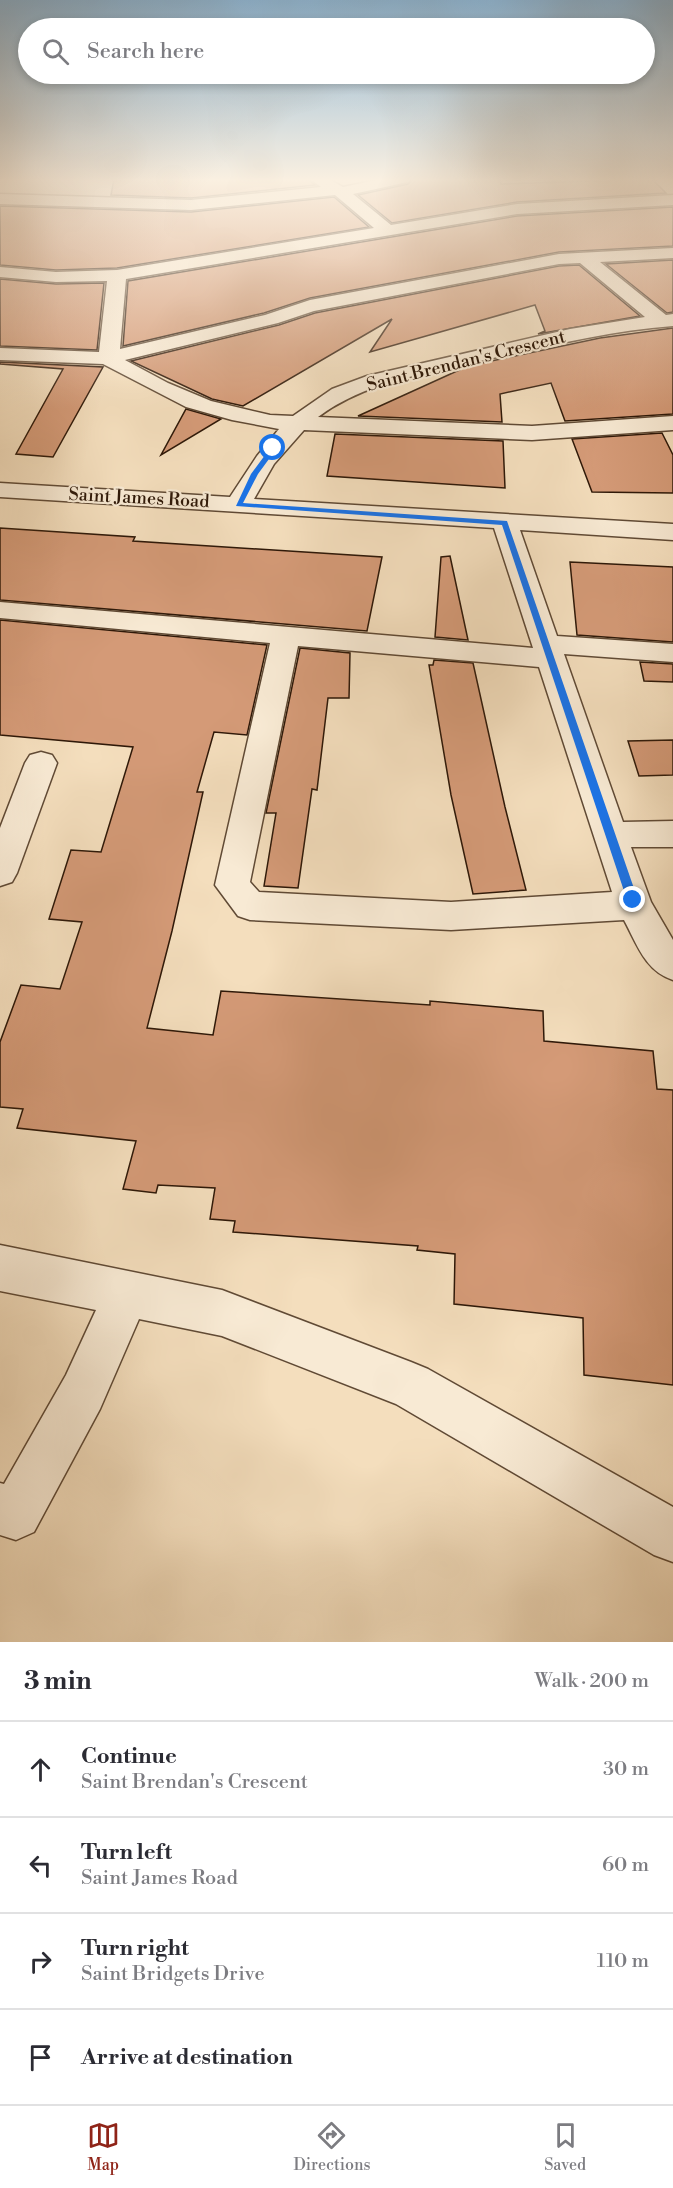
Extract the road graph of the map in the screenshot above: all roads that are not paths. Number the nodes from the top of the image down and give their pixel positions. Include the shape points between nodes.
1 (233, 256) edge
2 (626, 256) edge
3 (584, 258) junction
4 (0, 272) edge
5 (117, 275) junction
6 (667, 320) edge
7 (0, 354) edge
8 (107, 358) junction
9 (298, 422) junction
10 (673, 423) edge
11 (0, 490) edge
12 (238, 505) junction
13 (505, 523) junction
14 (673, 532) edge
15 (0, 610) edge
16 (286, 636) junction
17 (547, 652) junction
18 (673, 652) edge
19 (41, 764) dead end
20 (673, 834) edge
21 (609, 835) junction
22 (0, 873) edge
23 (634, 905) junction
24 (668, 960) edge
25 (0, 1268) edge
26 (127, 1294) junction
27 (0, 1509) edge
28 (673, 1536) edge

1 - 5 street
2 - 3 street
3 - 6 street
3 - 8 street via 559,259 310,306
4 - 5 street via 56,277
5 - 8 street
6 - 9 street, Saint Brendan's Crescent via 574,334 397,374 327,400
7 - 8 street
8 - 9 street via 195,402 270,422
9 - 10 street via 532,433
9 - 12 street, Saint Brendan's Crescent via 254,474
11 - 12 street, Saint James Road
12 - 13 street, Saint James Road
13 - 14 street, Saint James Road
13 - 17 street
15 - 16 street
16 - 17 street
16 - 23 street via 231,885 250,906 451,916
17 - 18 street
17 - 21 street
19 - 22 street
20 - 21 street
21 - 23 street
23 - 24 street
25 - 26 street
26 - 27 street via 84,1392 16,1514
26 - 28 street via 222,1313 411,1386

